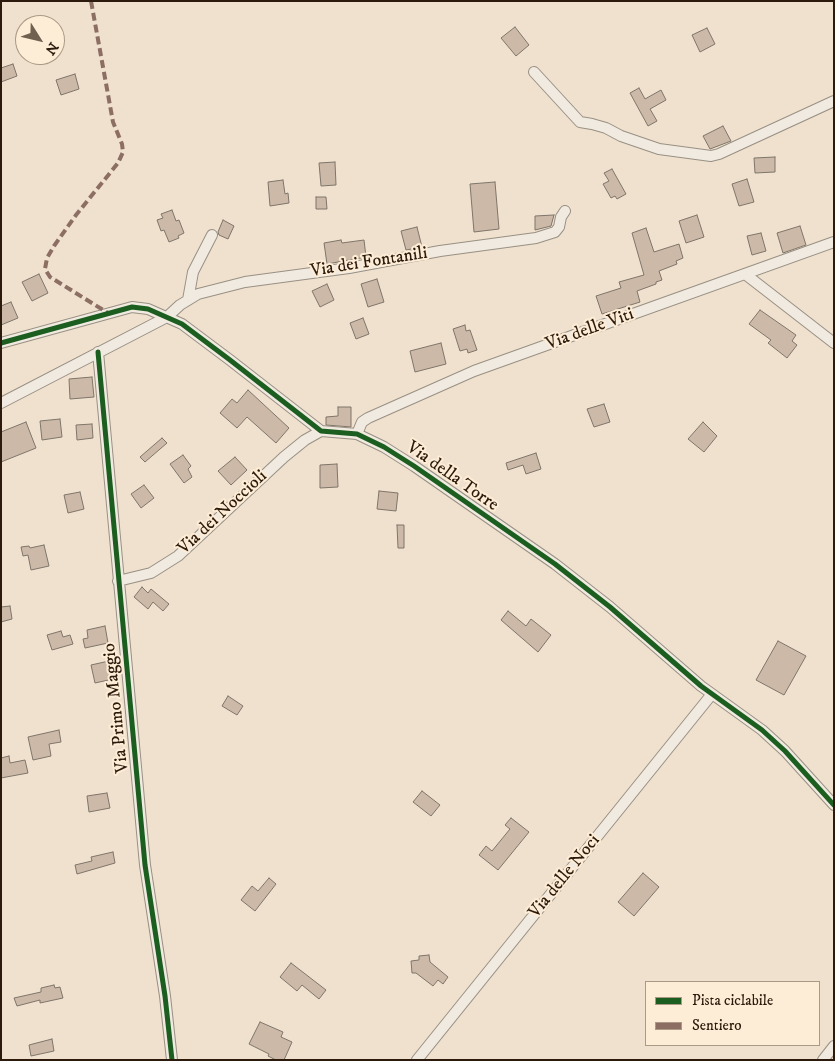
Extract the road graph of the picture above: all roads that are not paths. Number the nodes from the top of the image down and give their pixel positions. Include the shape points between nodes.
1 (534, 72) dead end
2 (834, 101) edge
3 (565, 211) dead end
4 (212, 235) dead end
5 (834, 242) edge
6 (745, 274) junction
7 (188, 300) junction
8 (167, 317) junction
9 (1, 343) edge
10 (834, 343) edge
11 (98, 352) junction
12 (1, 403) edge
13 (321, 431) junction
14 (356, 434) junction
15 (118, 581) junction
16 (712, 694) junction
17 (834, 805) edge
18 (834, 1046) edge
19 (172, 1060) edge
20 (417, 1060) edge
21 (823, 1060) edge

1 - 2 street via 580,122 659,149 711,156
3 - 7 street, Via dei Fontanili via 558,229 551,234 245,282 205,292
4 - 7 street via 193,272
5 - 6 street, Via delle Viti
6 - 10 street
6 - 14 street, Via delle Viti via 474,371 368,418
7 - 8 street, Via dei Fontanili
8 - 9 street via 148,308 132,307
8 - 11 street
8 - 13 street via 212,346
11 - 12 street
11 - 15 street, Via Primo Maggio
13 - 14 street, Via della Torre
13 - 15 street, Via dei Noccioli via 284,457 178,556 151,573
14 - 16 street, Via della Torre via 404,459 555,564
15 - 19 street, Via Primo Maggio via 145,865
16 - 17 street, Via della Torre via 777,743
16 - 20 street, Via delle Noci
18 - 21 street

